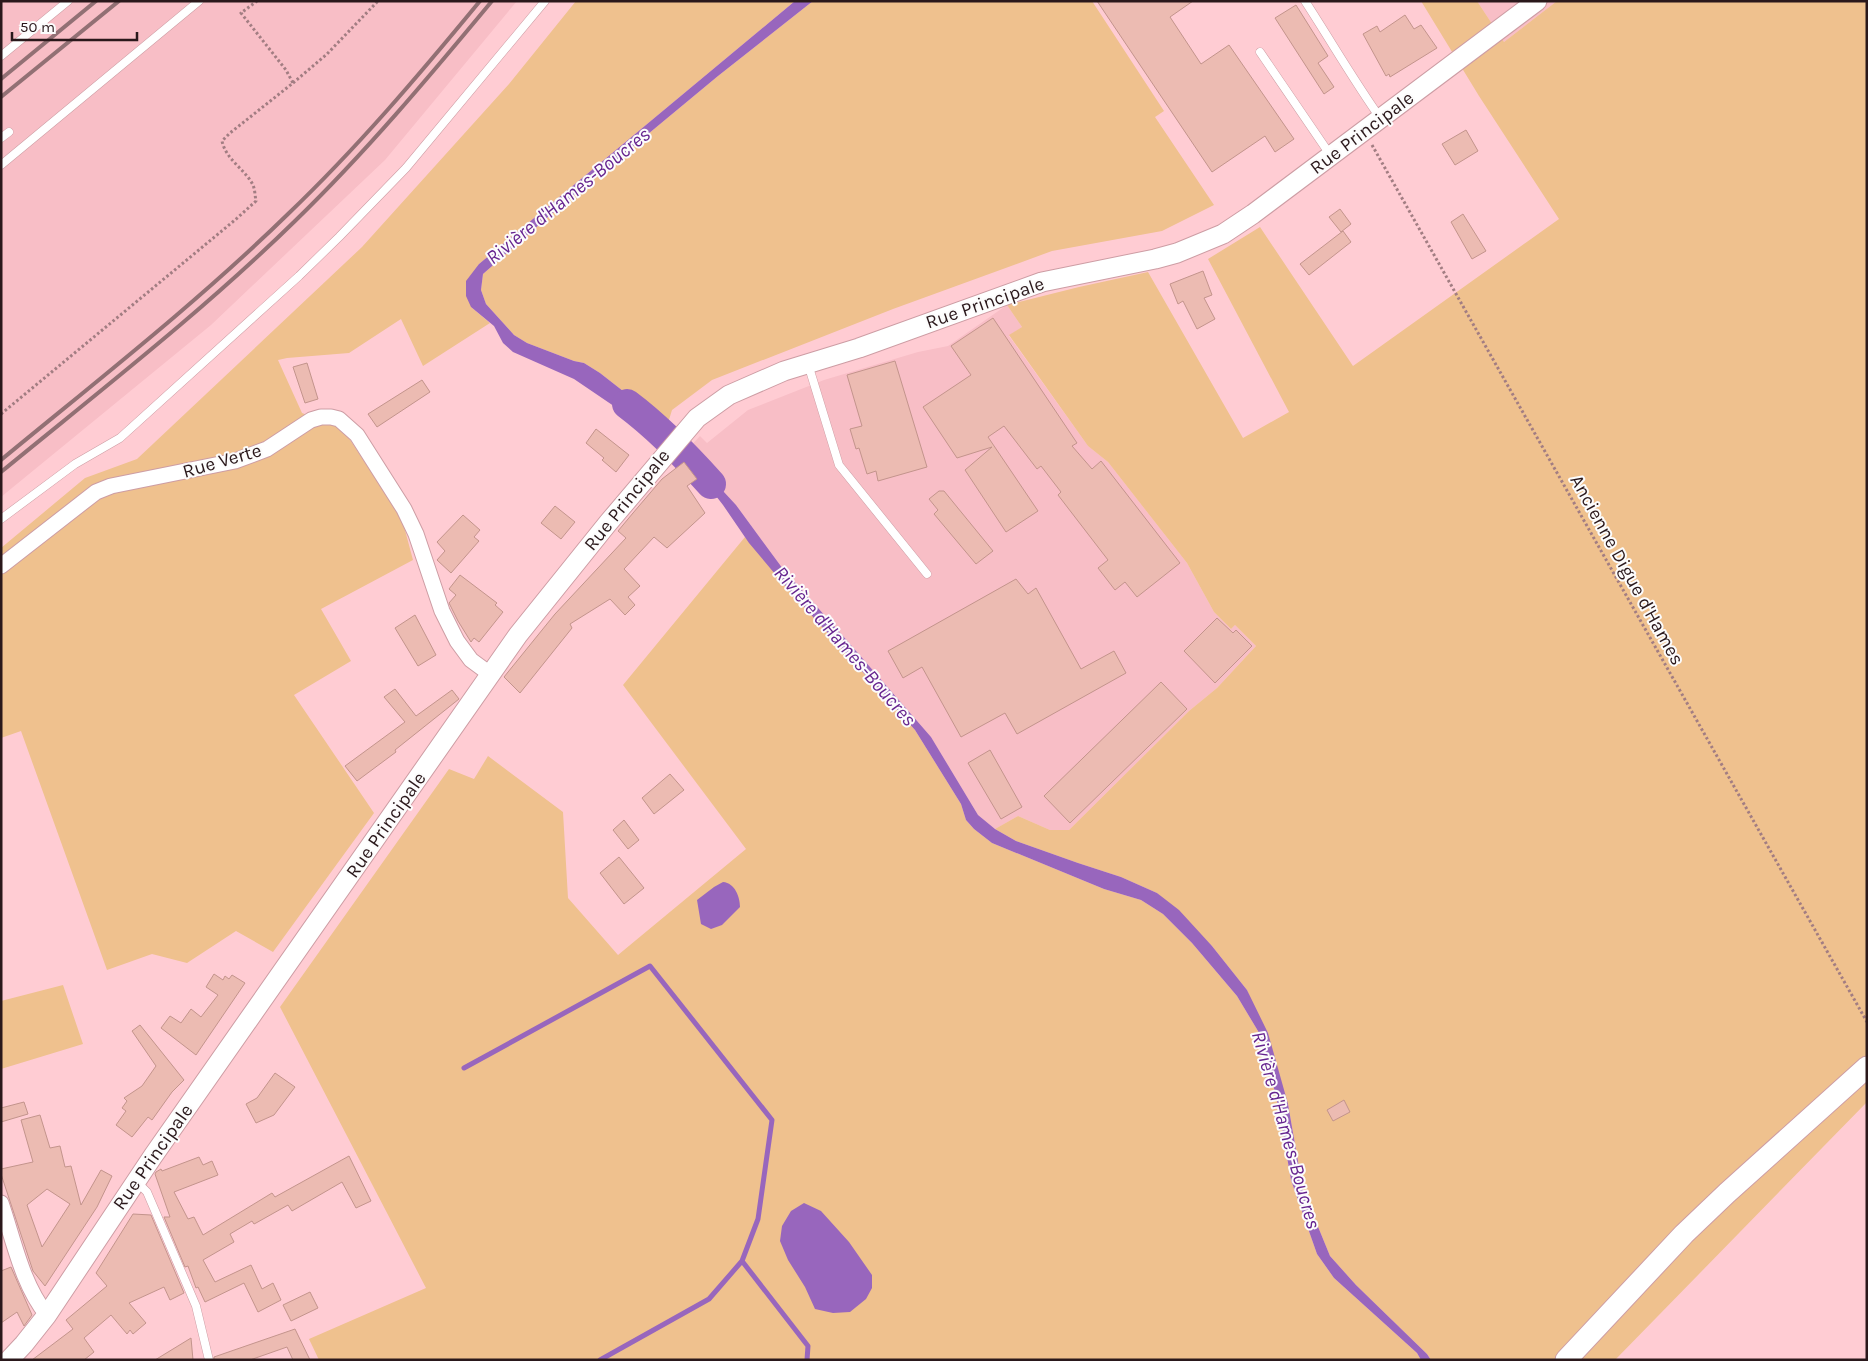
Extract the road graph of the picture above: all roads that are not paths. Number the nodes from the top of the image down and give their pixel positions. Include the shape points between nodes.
1 (68, 1) edge
2 (199, 1) edge
3 (545, 1) edge
4 (1305, 1) edge
5 (1537, 1) edge
6 (1260, 52) dead end
7 (1, 56) edge
8 (1381, 119) junction
9 (9, 132) dead end
10 (1, 138) edge
11 (1331, 156) junction
12 (1, 165) edge
13 (808, 364) junction
14 (1, 519) edge
15 (1, 566) edge
16 (927, 574) dead end
17 (490, 674) junction
18 (1867, 1067) edge
19 (136, 1180) junction
20 (1, 1203) edge
21 (47, 1315) junction
22 (9, 1360) edge
23 (209, 1360) edge
24 (1566, 1360) edge

1 - 7 lane
2 - 12 lane
3 - 14 lane via 406,168 340,238 120,438 75,464
4 - 8 lane via 1350,76
5 - 8 street, Rue Principale
6 - 11 lane
8 - 11 street, Rue Principale
9 - 10 lane
11 - 13 street, Rue Principale via 1236,226 1192,248 1155,259 1042,282
13 - 16 lane via 839,465
13 - 17 street, Rue Principale via 768,377 729,395 689,426 518,635
15 - 17 street, Rue Verte via 96,492 242,458 267,449 311,420 331,416 356,435 391,488 416,534 438,599 457,641 471,660
17 - 19 street, Rue Principale
18 - 24 main road via 1727,1192
19 - 21 street, Rue Principale
19 - 23 lane via 147,1192 196,1306
20 - 21 street via 27,1279 38,1304
21 - 22 street, Rue Principale

